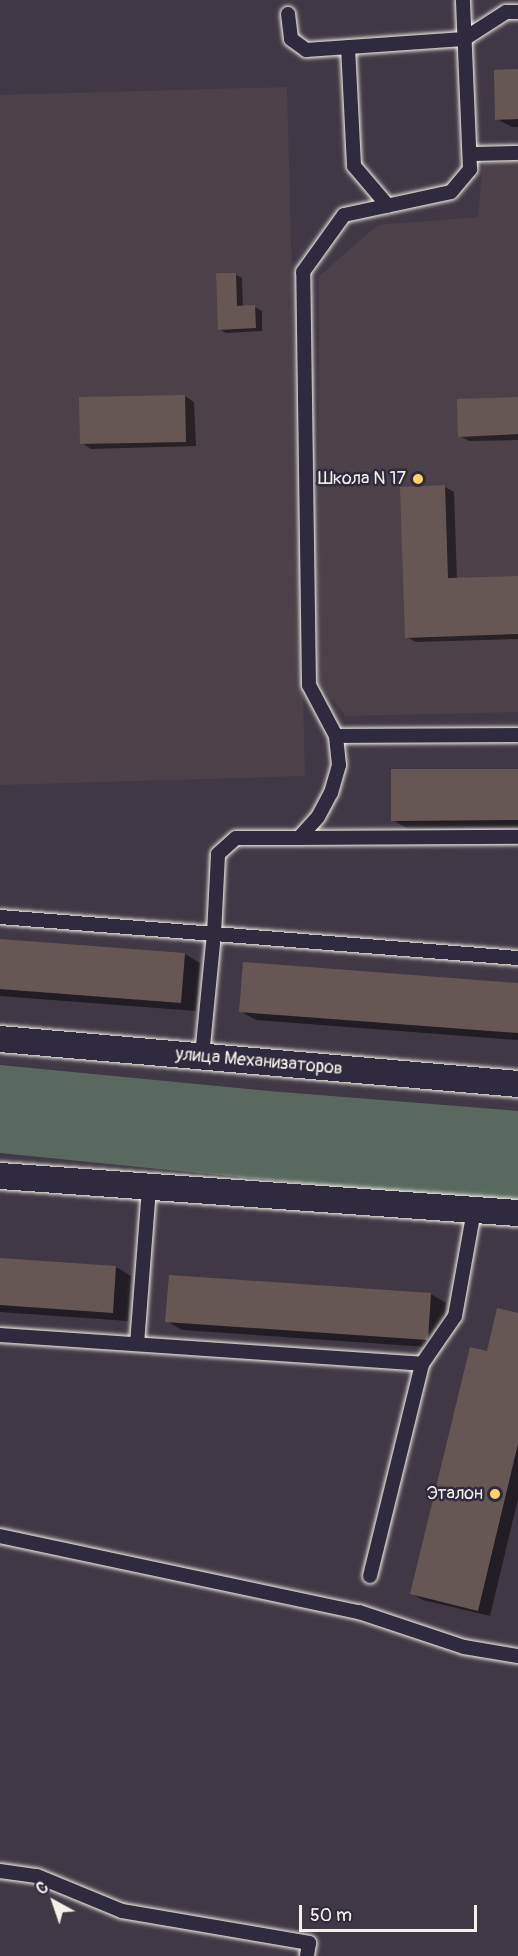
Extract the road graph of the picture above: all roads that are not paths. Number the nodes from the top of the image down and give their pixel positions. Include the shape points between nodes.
1 (463, 0) edge
2 (518, 12) edge
3 (288, 14) dead end
4 (464, 39) junction
5 (348, 47) junction
6 (518, 153) edge
7 (470, 154) junction
8 (388, 206) junction
9 (518, 735) edge
10 (336, 736) junction
11 (518, 837) edge
12 (299, 838) junction
13 (0, 917) edge
14 (214, 934) junction
15 (518, 958) edge
16 (0, 1039) edge
17 (202, 1056) junction
18 (518, 1084) edge
19 (0, 1176) edge
20 (149, 1186) junction
21 (474, 1210) junction
22 (518, 1213) edge
23 (0, 1335) edge
24 (137, 1344) junction
25 (422, 1364) junction
26 (0, 1536) edge
27 (370, 1576) dead end
28 (518, 1656) edge
29 (0, 1871) edge
30 (307, 1956) edge

1 - 4 lane
2 - 4 lane via 506,12
3 - 5 lane via 291,39 306,50
4 - 5 lane
4 - 7 lane
5 - 8 lane via 354,166
6 - 7 lane
7 - 8 lane via 470,169 451,192
8 - 10 lane via 344,215 303,272 309,685
9 - 10 lane
10 - 12 lane via 339,765 331,793 318,817
11 - 12 lane
12 - 14 lane via 236,838 218,854
13 - 14 lane
14 - 15 lane
14 - 17 lane
16 - 17 street, улица Механизаторов
17 - 18 street, улица Механизаторов
19 - 20 street
20 - 21 street
20 - 24 lane
21 - 22 street
21 - 25 lane via 454,1316
23 - 24 lane
24 - 25 lane
25 - 27 lane
26 - 28 lane via 359,1612 464,1647
29 - 30 lane via 37,1876 122,1911 309,1942

